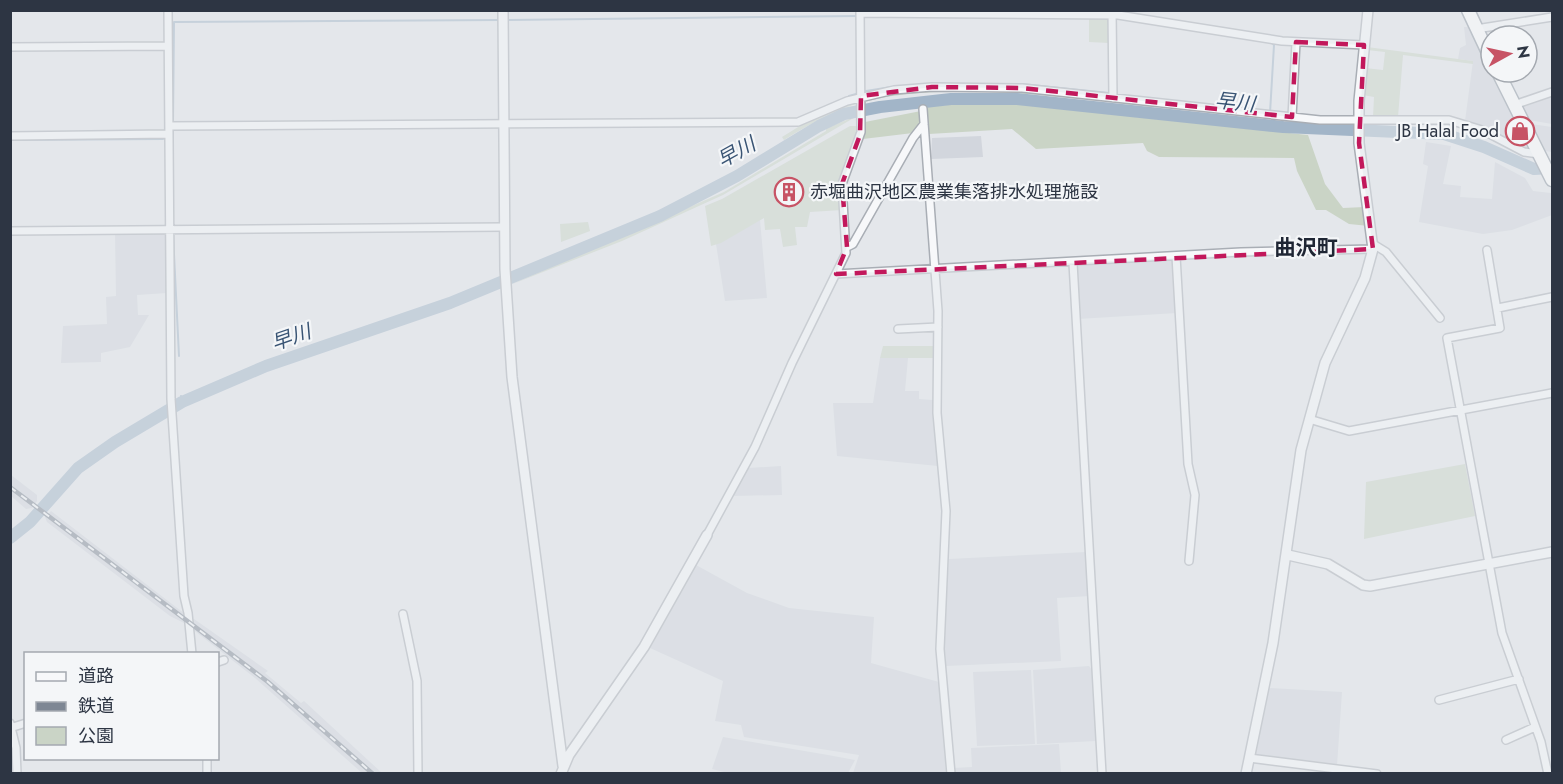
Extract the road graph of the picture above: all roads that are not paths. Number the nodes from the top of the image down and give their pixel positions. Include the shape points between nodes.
1 (168, 10) edge
2 (502, 10) edge
3 (1368, 10) edge
4 (1468, 10) edge
5 (860, 12) edge
6 (986, 12) edge
7 (1112, 13) edge
8 (1552, 17) edge
9 (1476, 29) junction
10 (1479, 35) edge
11 (1296, 42) junction
12 (1364, 45) junction
13 (168, 46) junction
14 (10, 47) edge
15 (1504, 84) edge
16 (1552, 92) edge
17 (861, 98) junction
18 (1113, 98) junction
19 (1514, 105) junction
20 (923, 109) dead end
21 (1292, 117) junction
22 (1359, 121) junction
23 (503, 122) junction
24 (924, 124) junction
25 (169, 130) junction
26 (10, 136) edge
27 (1540, 155) junction
28 (1552, 178) edge
29 (504, 227) junction
30 (170, 229) junction
31 (10, 231) edge
32 (1373, 246) junction
33 (847, 248) junction
34 (1487, 250) dead end
35 (1176, 256) junction
36 (1073, 263) junction
37 (934, 270) junction
38 (836, 274) junction
39 (1552, 297) edge
40 (1498, 308) junction
41 (1440, 318) dead end
42 (938, 327) junction
43 (898, 329) dead end
44 (1552, 393) edge
45 (1459, 410) junction
46 (1309, 419) junction
47 (707, 535) joint
48 (1552, 552) edge
49 (1288, 555) junction
50 (1190, 561) dead end
51 (1487, 564) junction
52 (403, 614) dead end
53 (192, 652) edge
54 (1519, 679) junction
55 (1439, 700) dead end
56 (11, 726) edge
57 (1535, 727) junction
58 (1506, 740) dead end
59 (1249, 758) junction
60 (562, 770) edge
61 (17, 774) edge
62 (418, 774) edge
63 (951, 774) edge
64 (1102, 774) edge
65 (1246, 774) edge
66 (1377, 774) edge
67 (1548, 774) edge

1 - 13 street
2 - 23 street
3 - 12 street
4 - 9 highway
5 - 6 street
5 - 17 street
6 - 7 street
7 - 11 street
7 - 18 street
8 - 9 street
9 - 10 highway
11 - 12 street
11 - 21 street
12 - 22 street
13 - 14 street
13 - 25 street
15 - 19 highway
16 - 19 street
17 - 18 street via 913,88 954,87 1022,88
17 - 23 street via 798,122
17 - 33 street via 860,138 842,180
18 - 21 street
19 - 27 highway
20 - 24 street
21 - 22 street
22 - 27 street via 1458,122 1524,152
22 - 32 street
23 - 25 street
23 - 29 street
24 - 33 street
24 - 37 street
25 - 26 street
25 - 30 street
27 - 28 highway
29 - 30 street
29 - 60 street via 512,377
30 - 31 street
30 - 53 street via 171,399 184,596
32 - 35 street
32 - 41 street via 1392,259
32 - 46 street via 1365,278 1325,363
33 - 38 street
34 - 40 street
35 - 36 street
35 - 50 street via 1188,464 1195,495
36 - 37 street
36 - 64 street
37 - 38 street
37 - 42 street
38 - 47 street via 755,447
39 - 40 street
40 - 45 street via 1500,328 1447,338
42 - 43 street
42 - 63 street via 937,413 946,511 940,649
44 - 45 street
45 - 46 street via 1349,431
45 - 51 street
46 - 49 street via 1301,450
47 - 60 street via 644,647
48 - 51 street
49 - 51 street via 1328,564 1370,586
49 - 59 street
51 - 54 street via 1502,633
52 - 62 street via 417,681
54 - 55 street
54 - 57 street
56 - 61 street
57 - 58 street
57 - 67 street
59 - 65 street
59 - 66 street

